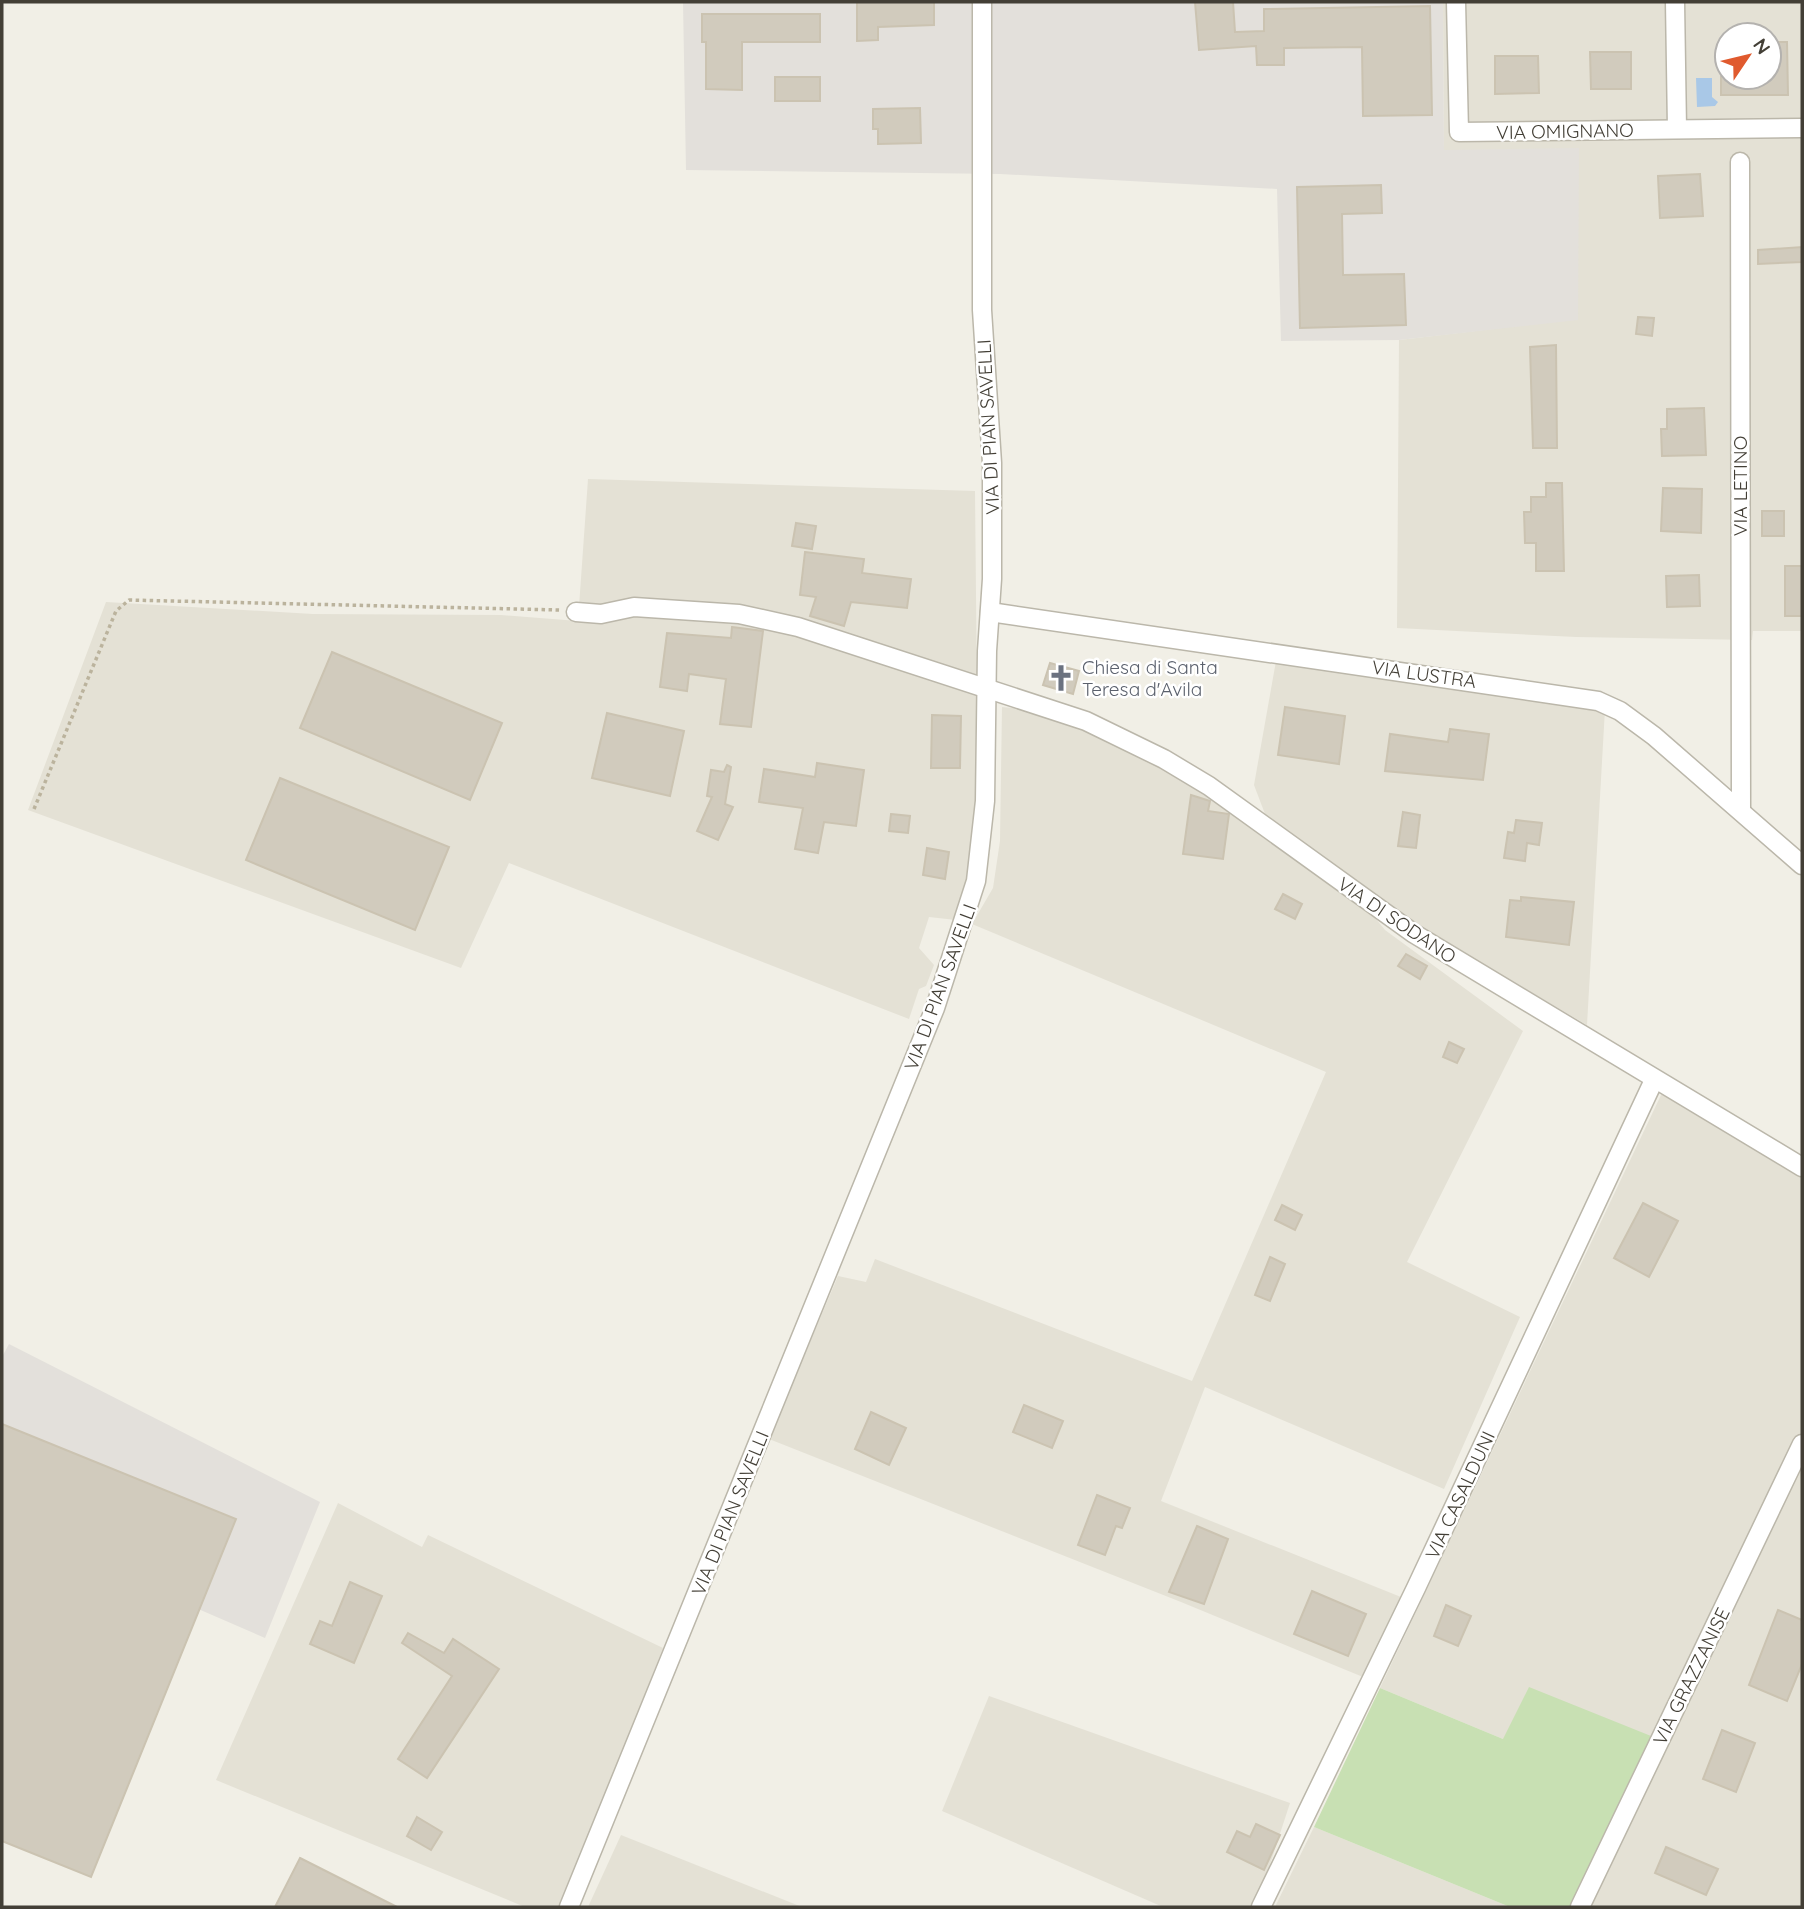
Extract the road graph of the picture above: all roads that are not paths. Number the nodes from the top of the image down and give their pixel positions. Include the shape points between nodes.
1 (982, 2) edge
2 (1456, 2) edge
3 (1675, 2) edge
4 (1802, 128) edge
5 (1677, 129) junction
6 (1740, 162) dead end
7 (576, 612) road end
8 (990, 612) junction
9 (987, 687) junction
10 (1741, 810) junction
11 (1802, 865) edge
12 (1654, 1080) junction
13 (1802, 1167) edge
14 (1802, 1444) edge
15 (569, 1907) edge
16 (1261, 1907) edge
17 (1580, 1907) edge

1 - 8 street, VIA DI PIAN SAVELLI via 982,310 992,463
2 - 5 street, VIA OMIGNANO via 1459,132
3 - 5 street
4 - 5 street, VIA OMIGNANO
6 - 10 street, VIA LETINO
7 - 9 street, VIA DI SODANO via 601,614 634,607 739,614 798,627
8 - 9 street, VIA DI PIAN SAVELLI
8 - 10 street, VIA LUSTRA via 1598,701 1636,722
9 - 12 street, VIA DI SODANO via 1086,721 1188,773 1413,933
9 - 15 street, VIA DI PIAN SAVELLI via 981,855 948,973
10 - 11 street, VIA LUSTRA
12 - 13 street, VIA DI SODANO
12 - 16 street, VIA CASALDUNI
14 - 17 street, VIA GRAZZANISE

